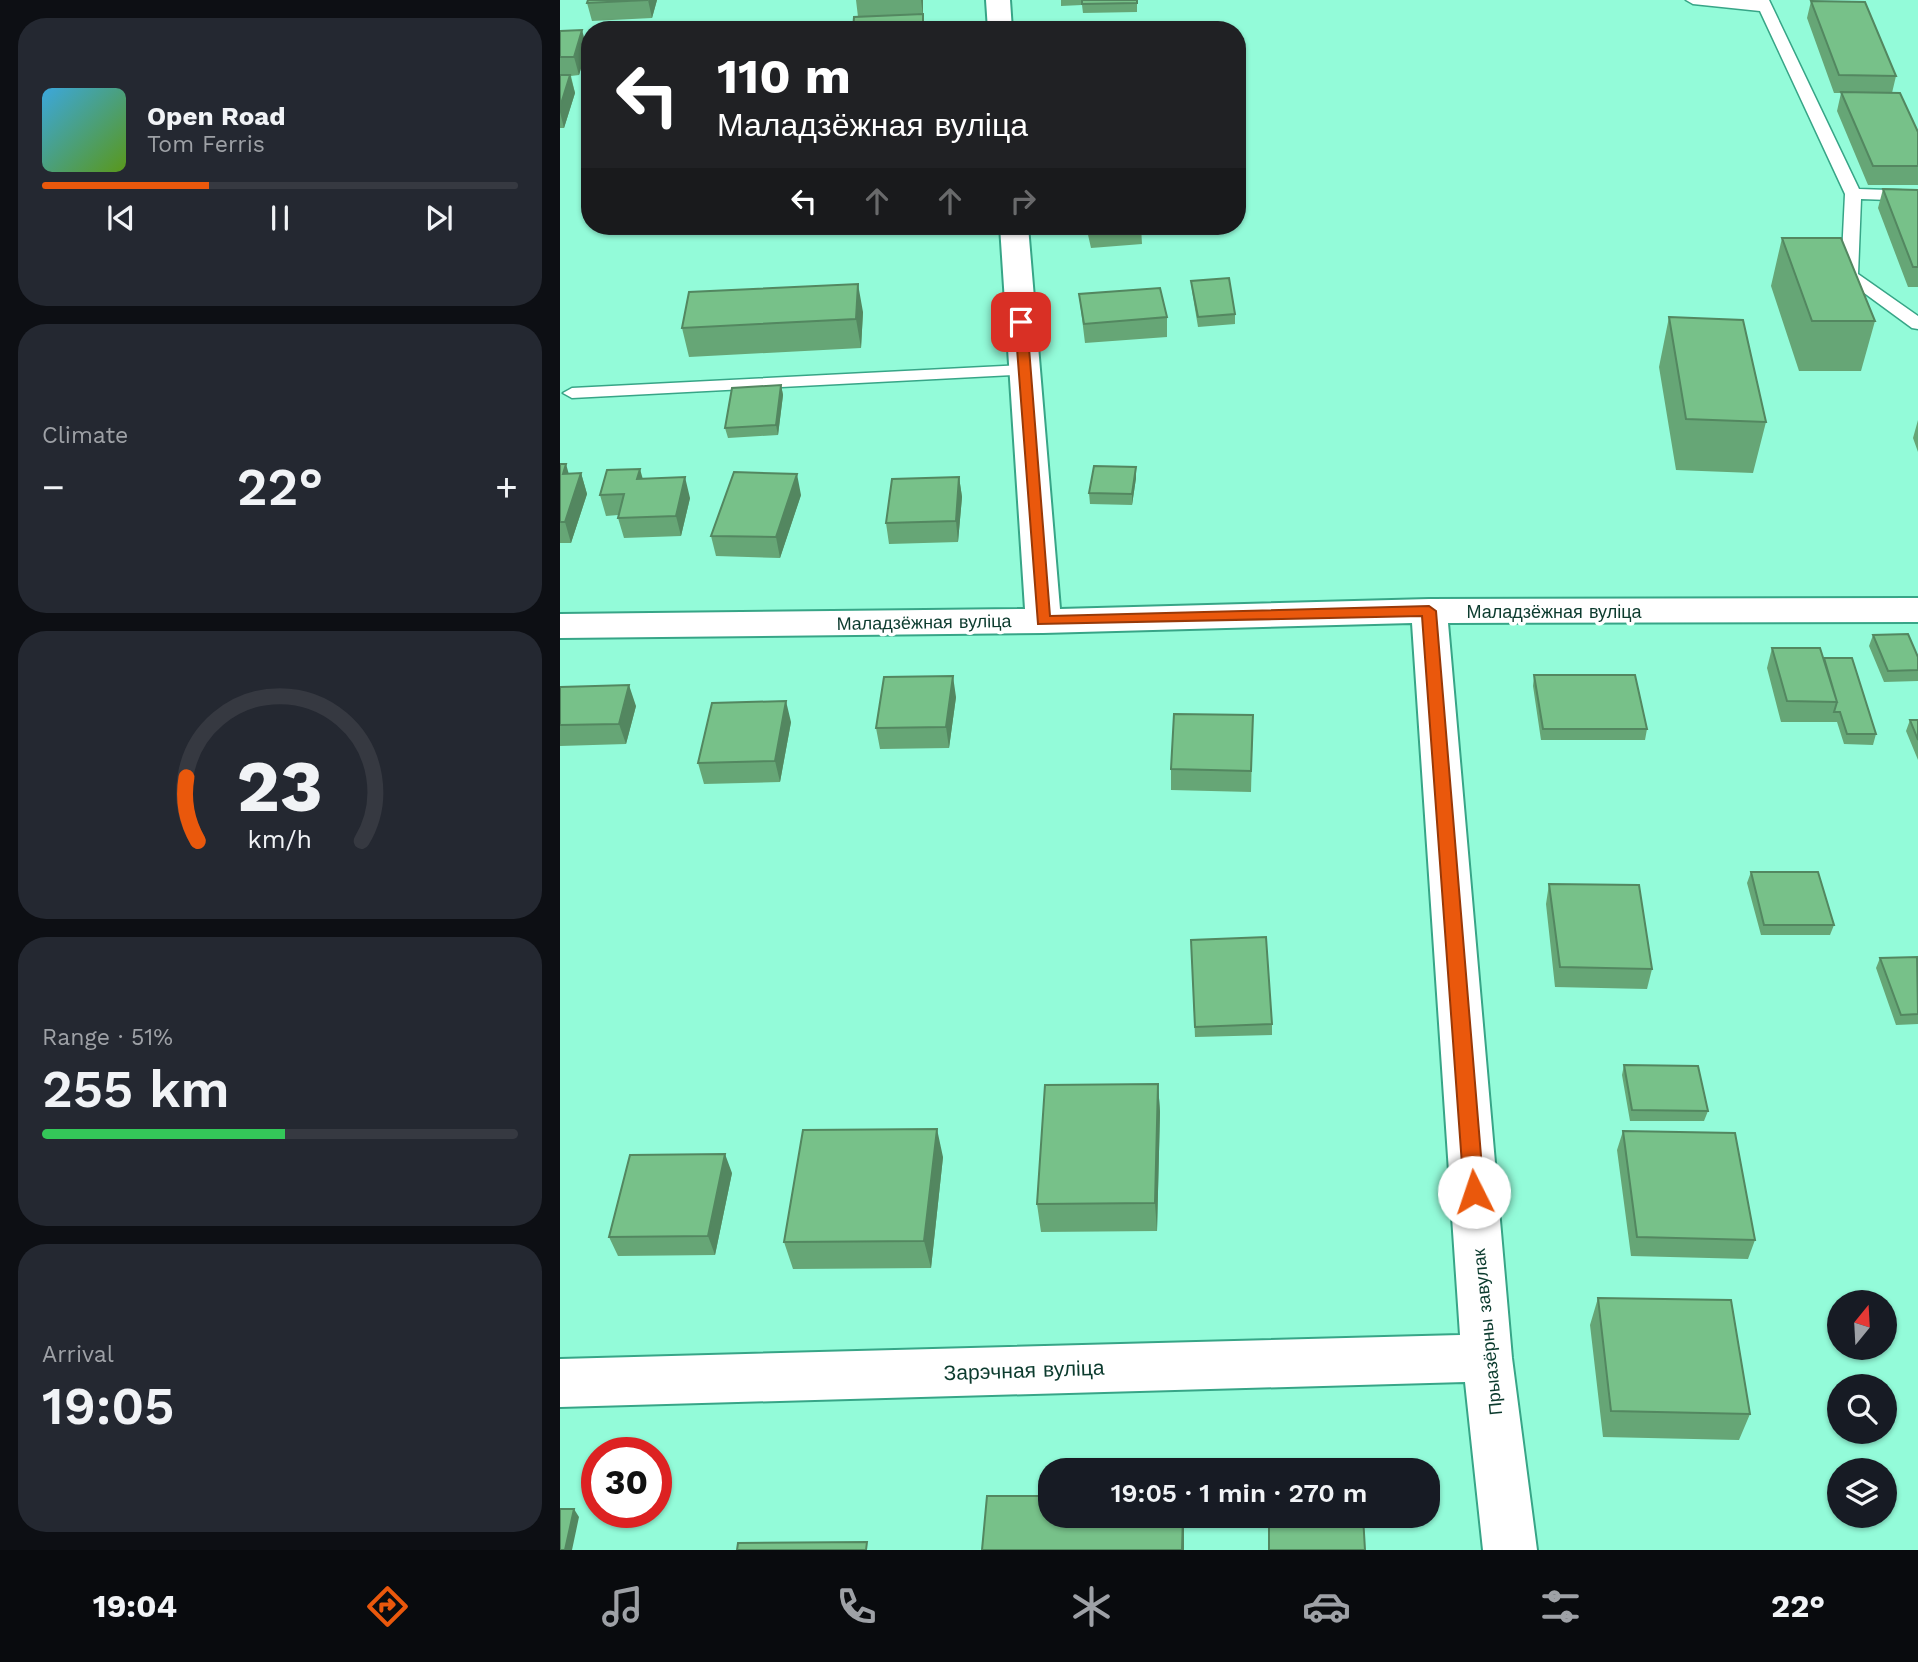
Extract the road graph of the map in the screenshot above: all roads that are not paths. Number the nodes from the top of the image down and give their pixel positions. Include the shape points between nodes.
1 (998, 0) edge
2 (1693, 0) edge
3 (1764, 4) edge
4 (999, 21) edge
5 (1853, 194) junction
6 (1918, 196) edge
7 (1015, 235) edge
8 (1918, 324) edge
9 (1025, 370) junction
10 (572, 393) dead end
11 (1918, 610) edge
12 (1429, 611) junction
13 (1043, 621) junction
14 (560, 626) edge
15 (1487, 1358) junction
16 (560, 1383) edge
17 (1510, 1550) edge

1 - 4 street
2 - 3 lane
3 - 5 lane
5 - 6 lane
5 - 8 lane via 1849,276
7 - 9 street
9 - 10 lane
9 - 13 street
11 - 12 street, Маладзёжная вуліца
12 - 13 street, Маладзёжная вуліца
12 - 15 street, Прыазёрны завулак
13 - 14 street, Маладзёжная вуліца
15 - 16 street, Зарэчная вуліца
15 - 17 street, Прыазёрны завулак

